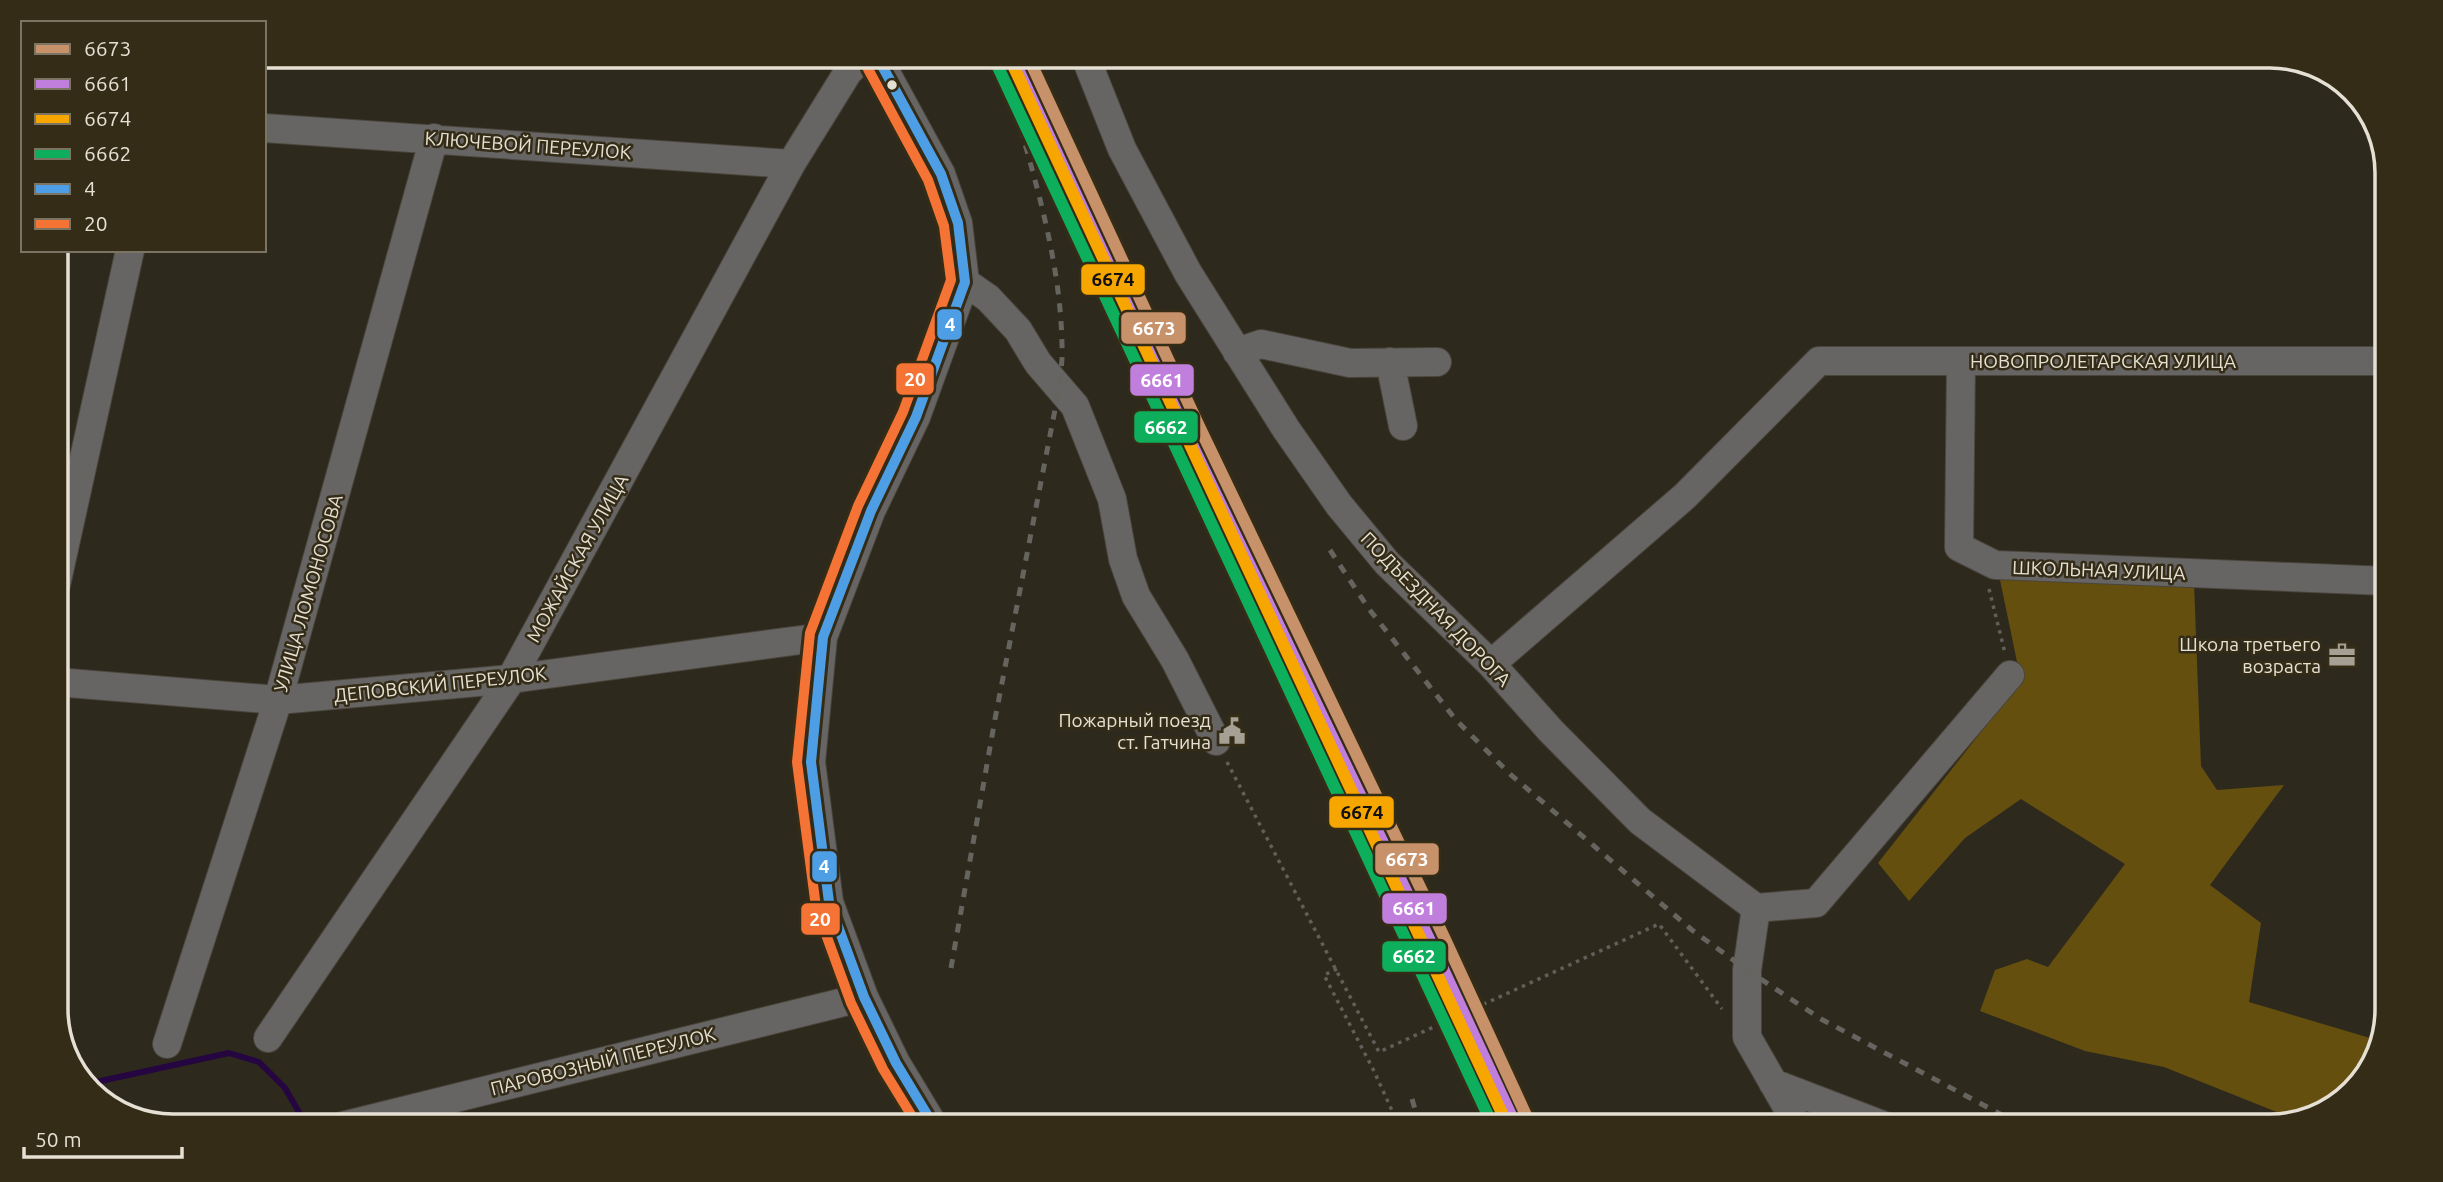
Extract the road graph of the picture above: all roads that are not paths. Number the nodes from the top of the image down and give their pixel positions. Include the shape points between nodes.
1 (852, 68) edge
2 (883, 68) edge
3 (1090, 68) edge
4 (266, 128) edge
5 (434, 138) junction
6 (791, 164) junction
7 (130, 252) edge
8 (965, 282) junction
9 (1237, 352) junction
10 (1961, 361) junction
11 (2375, 361) edge
12 (1390, 362) junction
13 (1437, 362) dead end
14 (1403, 426) dead end
15 (68, 531) edge
16 (2375, 581) edge
17 (823, 637) junction
18 (1491, 664) junction
19 (2010, 675) road end
20 (511, 679) junction
21 (68, 683) edge
22 (278, 700) junction
23 (1216, 741) road end
24 (1756, 908) junction
25 (864, 997) junction
26 (268, 1038) dead end
27 (167, 1044) dead end
28 (1773, 1083) junction
29 (391, 1114) edge
30 (927, 1114) edge
31 (1791, 1114) edge
32 (1854, 1114) edge

1 - 6 street, МОЖАЙСКАЯ УЛИЦА
2 - 8 street via 942,174 958,223
3 - 9 street, ПОДЪЕЗДНАЯ ДОРОГА via 1122,149 1188,273
4 - 5 street, КЛЮЧЕВОЙ ПЕРЕУЛОК
5 - 6 street, КЛЮЧЕВОЙ ПЕРЕУЛОК
5 - 22 street, УЛИЦА ЛОМОНОСОВА
6 - 20 street, МОЖАЙСКАЯ УЛИЦА
7 - 15 street
8 - 17 street via 916,417 871,511
8 - 23 street via 988,298 1018,330 1038,363 1075,406 1112,499 1123,559 1136,596
9 - 12 street via 1261,344 1350,363
9 - 18 street, ПОДЪЕЗДНАЯ ДОРОГА via 1347,514 1387,563
10 - 11 street, НОВОПРОЛЕТАРСКАЯ УЛИЦА
10 - 16 street, ШКОЛЬНАЯ УЛИЦА via 1959,547 1995,565
10 - 18 street, НОВОПРОЛЕТАРСКАЯ УЛИЦА via 1819,361 1685,496
12 - 13 street
12 - 14 street
17 - 20 street, ДЕПОВСКИЙ ПЕРЕУЛОК
17 - 25 street via 811,762 829,902
18 - 24 street, ПОДЪЕЗДНАЯ ДОРОГА via 1640,821
19 - 24 street via 1816,903
20 - 22 street, ДЕПОВСКИЙ ПЕРЕУЛОК
20 - 26 street, МОЖАЙСКАЯ УЛИЦА
21 - 22 street, ДЕПОВСКИЙ ПЕРЕУЛОК
22 - 27 street, УЛИЦА ЛОМОНОСОВА
24 - 28 street via 1747,970 1747,1037
25 - 29 street, ПАРОВОЗНЫЙ ПЕРЕУЛОК
25 - 30 street
28 - 31 street
28 - 32 street

